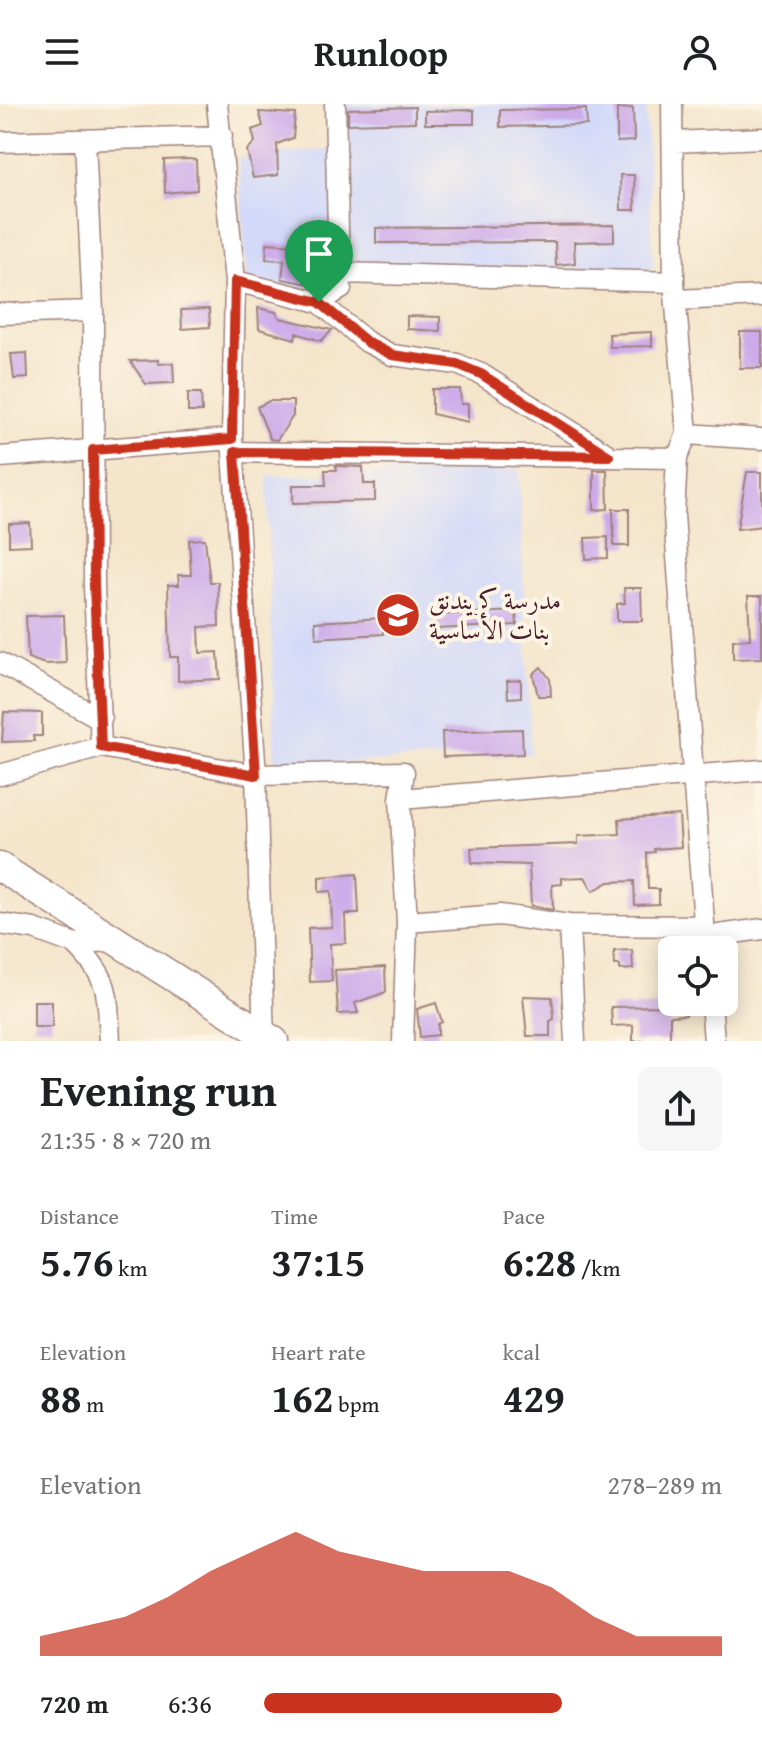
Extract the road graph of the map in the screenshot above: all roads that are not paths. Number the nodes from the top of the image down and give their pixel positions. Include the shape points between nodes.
1 (217, 104) edge
2 (335, 104) edge
3 (672, 104) edge
4 (222, 136) junction
5 (762, 138) edge
6 (85, 140) junction
7 (0, 142) edge
8 (674, 142) junction
9 (339, 273) junction
10 (235, 281) junction
11 (675, 291) junction
12 (762, 296) edge
13 (319, 302) junction
14 (93, 311) junction
15 (0, 314) edge
16 (687, 434) junction
17 (762, 439) edge
18 (234, 446) junction
19 (93, 450) junction
20 (609, 456) junction
21 (0, 457) edge
22 (677, 458) junction
23 (0, 663) edge
24 (101, 719) junction
25 (101, 747) junction
26 (762, 770) edge
27 (0, 775) edge
28 (256, 775) junction
29 (691, 776) junction
30 (400, 799) junction
31 (0, 867) edge
32 (407, 922) junction
33 (0, 924) edge
34 (569, 925) junction
35 (762, 929) edge
36 (684, 936) edge
37 (705, 936) edge
38 (718, 936) edge
39 (118, 940) junction
40 (75, 944) junction
41 (712, 1016) edge
42 (268, 1039) edge
43 (110, 1041) edge
44 (403, 1041) edge
45 (575, 1041) edge
46 (714, 1041) edge

1 - 4 street
2 - 9 street
3 - 8 street
4 - 6 street
4 - 10 street
5 - 8 street
6 - 7 street
6 - 14 street
8 - 11 street
9 - 11 street
9 - 13 street via 341,289
10 - 13 street
10 - 18 street
11 - 12 street
11 - 16 street
13 - 20 street via 367,342 392,355 457,364 481,374
14 - 15 street
14 - 19 street
16 - 17 street
16 - 22 street
18 - 19 street
18 - 20 street
18 - 28 street
19 - 21 street
19 - 24 street
20 - 22 street
22 - 29 street via 674,515
23 - 24 street
24 - 25 street
25 - 27 street
25 - 28 street
26 - 29 street
28 - 30 street via 404,772
28 - 42 street
29 - 30 street
29 - 37 street
30 - 32 street
31 - 39 highway
32 - 34 street via 500,915
32 - 44 street
33 - 40 street
34 - 36 street
34 - 45 street
35 - 38 street
39 - 40 street
39 - 42 highway
40 - 43 street via 101,973
41 - 46 street

